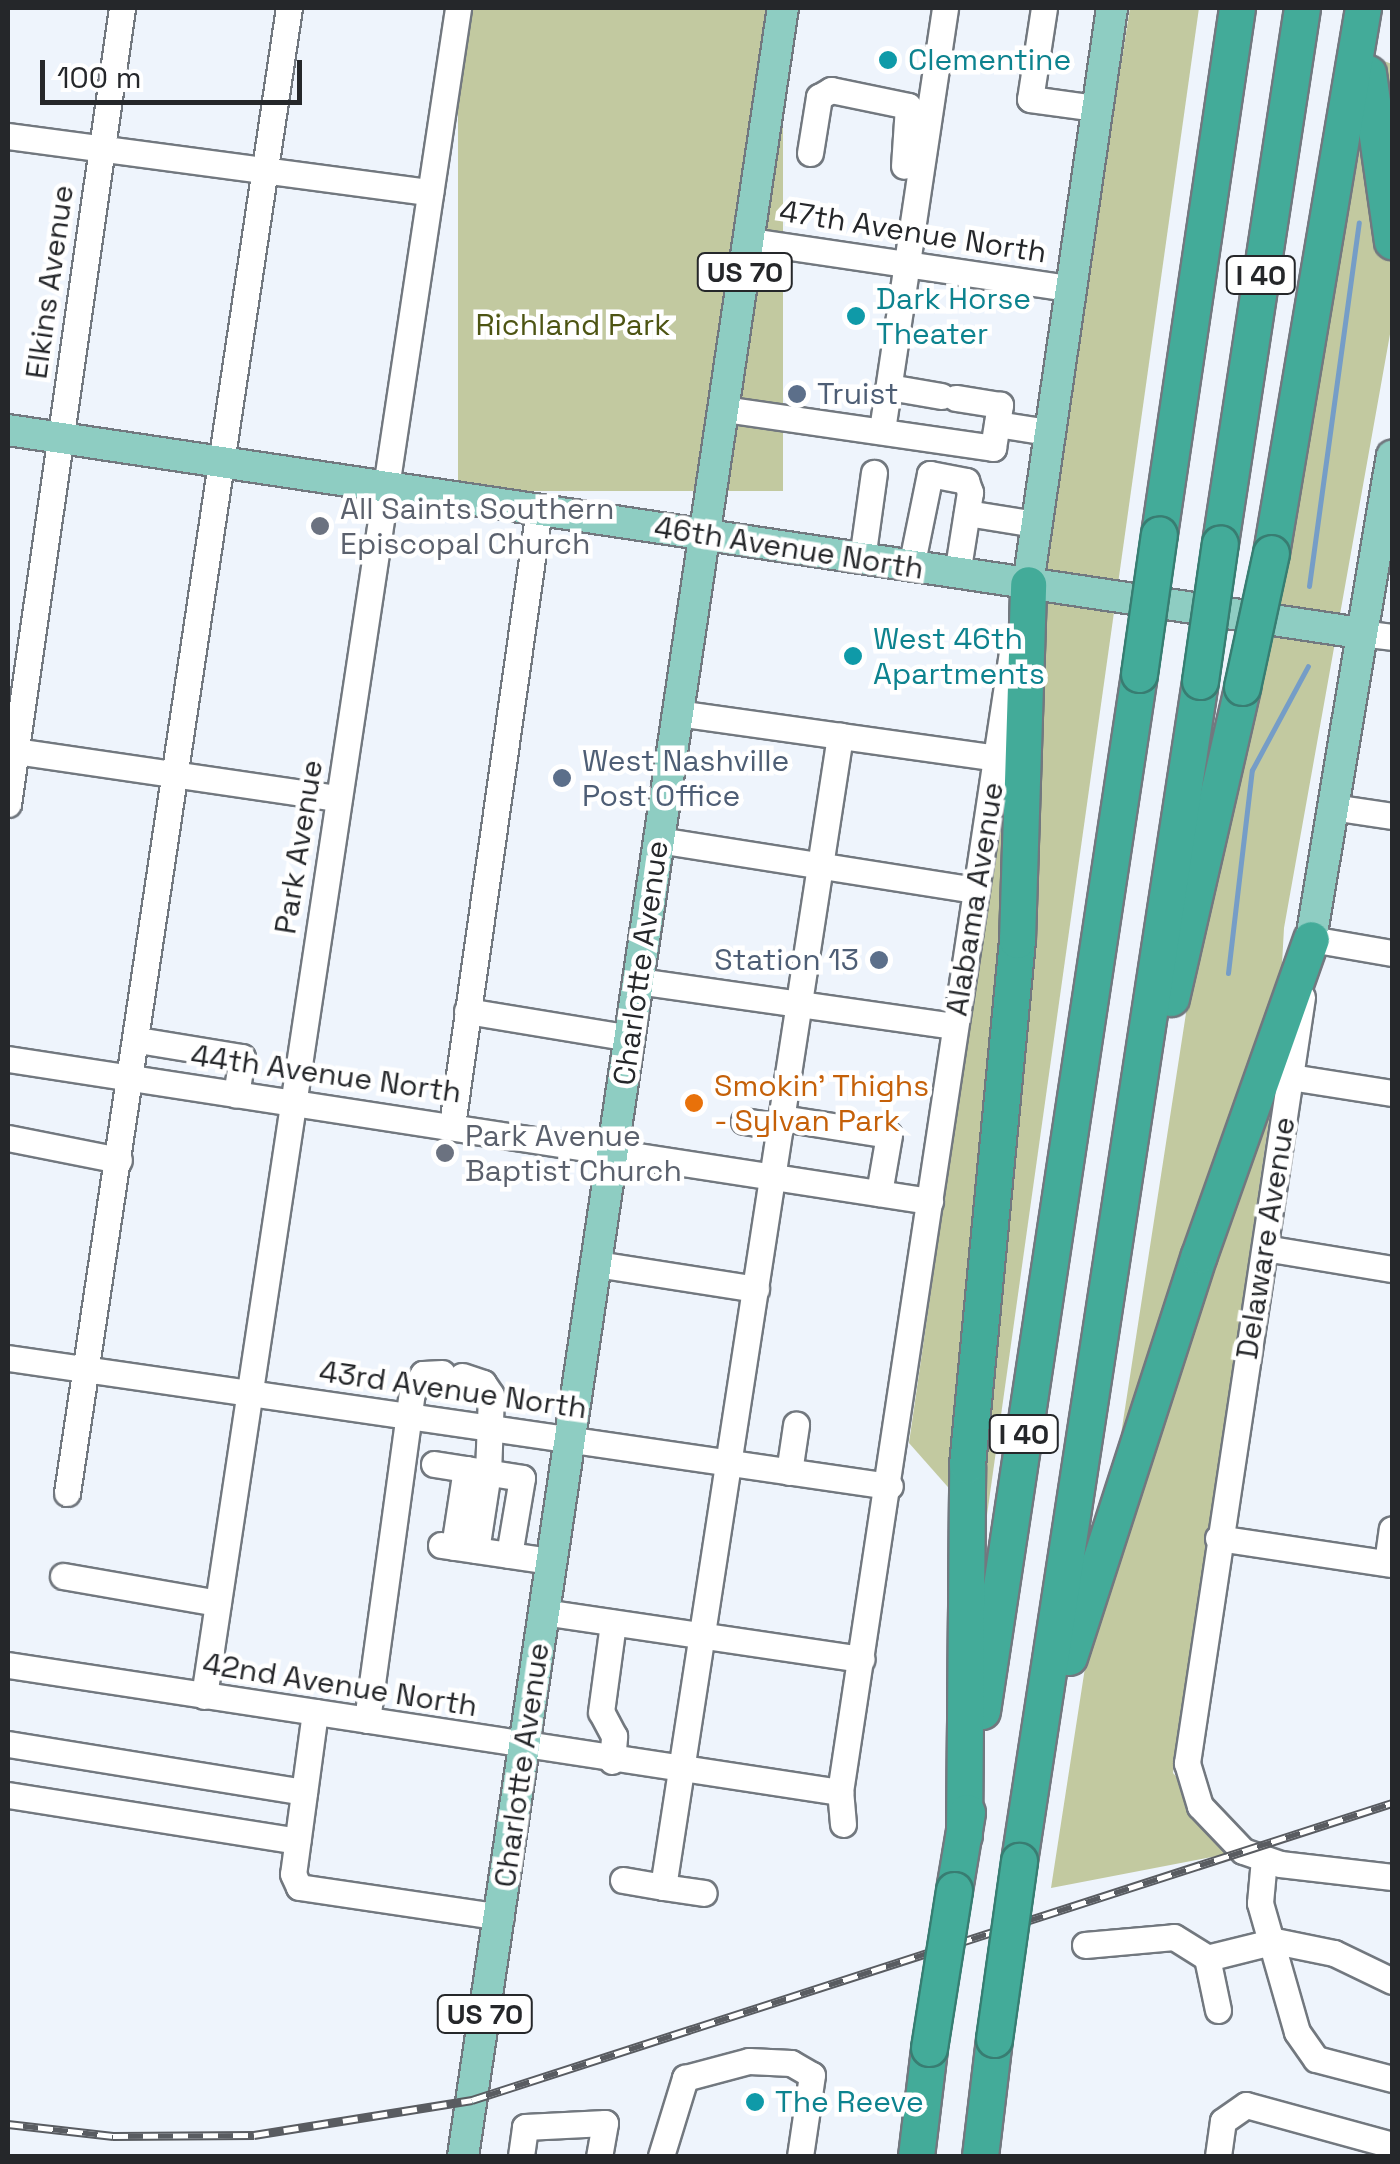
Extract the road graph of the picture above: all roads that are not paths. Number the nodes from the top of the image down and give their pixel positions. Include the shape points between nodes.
1 (122, 8) edge
2 (289, 8) edge
3 (458, 8) edge
4 (782, 8) edge
5 (945, 8) edge
6 (1044, 8) edge
7 (1112, 8) edge
8 (1236, 8) edge
9 (1302, 8) edge
10 (1363, 8) edge
11 (1096, 108) junction
12 (8, 136) edge
13 (102, 150) junction
14 (810, 153) dead end
15 (904, 166) dead end
16 (265, 171) junction
17 (430, 192) junction
18 (750, 241) junction
19 (1392, 241) edge
20 (908, 263) junction
21 (1067, 288) junction
22 (889, 387) junction
23 (724, 409) junction
24 (998, 415) junction
25 (8, 430) edge
26 (882, 430) junction
27 (1048, 432) junction
28 (61, 439) junction
29 (1392, 456) edge
30 (221, 462) junction
31 (874, 473) dead end
32 (386, 485) junction
33 (539, 509) junction
34 (967, 513) junction
35 (1036, 524) junction
36 (705, 536) junction
37 (862, 559) junction
38 (911, 566) junction
39 (958, 574) junction
40 (1028, 584) junction
41 (1360, 632) junction
42 (1392, 637) edge
43 (678, 713) junction
44 (840, 736) junction
45 (12, 751) edge
46 (998, 758) junction
47 (176, 774) junction
48 (339, 798) junction
49 (8, 804) edge
50 (1332, 807) junction
51 (1392, 816) edge
52 (660, 840) junction
53 (820, 866) junction
54 (976, 890) junction
55 (1311, 939) junction
56 (1392, 953) edge
57 (638, 981) junction
58 (799, 1003) junction
59 (468, 1011) junction
60 (955, 1026) junction
61 (630, 1038) junction
62 (138, 1040) junction
63 (8, 1059) edge
64 (132, 1077) junction
65 (1290, 1077) junction
66 (1392, 1093) edge
67 (236, 1095) junction
68 (294, 1101) junction
69 (1134, 1119) junction
70 (744, 1122) dead end
71 (781, 1122) junction
72 (452, 1125) junction
73 (8, 1138) edge
74 (614, 1152) junction
75 (119, 1160) junction
76 (773, 1176) junction
77 (879, 1193) junction
78 (930, 1201) junction
79 (1265, 1248) junction
80 (596, 1264) junction
81 (1392, 1269) edge
82 (756, 1289) junction
83 (8, 1358) edge
84 (87, 1370) junction
85 (249, 1393) junction
86 (408, 1418) junction
87 (796, 1425) dead end
88 (492, 1428) junction
89 (570, 1440) junction
90 (730, 1463) junction
91 (434, 1464) dead end
92 (486, 1472) junction
93 (788, 1472) junction
94 (890, 1486) junction
95 (67, 1493) dead end
96 (1392, 1529) edge
97 (1218, 1538) junction
98 (551, 1561) junction
99 (1390, 1564) edge
100 (63, 1576) dead end
101 (218, 1603) junction
102 (542, 1612) junction
103 (613, 1623) junction
104 (700, 1636) junction
105 (862, 1659) junction
106 (9, 1671) edge
107 (204, 1696) junction
108 (315, 1712) junction
109 (367, 1720) junction
110 (8, 1744) edge
111 (524, 1747) junction
112 (1036, 1758) junction
113 (612, 1761) junction
114 (682, 1771) junction
115 (304, 1792) junction
116 (840, 1792) junction
117 (8, 1795) edge
118 (843, 1824) dead end
119 (964, 1835) junction
120 (297, 1841) junction
121 (1264, 1859) junction
122 (1392, 1878) edge
123 (623, 1880) dead end
124 (663, 1887) junction
125 (704, 1893) dead end
126 (501, 1917) junction
127 (1275, 1941) junction
128 (1085, 1945) dead end
129 (1208, 1958) junction
130 (1392, 1981) edge
131 (1218, 2010) dead end
132 (1392, 2079) edge
133 (1392, 2145) edge
134 (463, 2156) edge
135 (521, 2156) edge
136 (599, 2156) edge
137 (661, 2156) edge
138 (800, 2156) edge
139 (916, 2156) edge
140 (980, 2156) edge
141 (1218, 2156) edge

1 - 13 street, Elkins Avenue
2 - 16 street
3 - 17 street, Park Avenue
4 - 18 main road, Charlotte Avenue / US 70
5 - 20 street
6 - 11 street via 1030,99
7 - 11 main road, Alabama Avenue
8 - 119 highway, I 40, bridge
9 - 69 highway, I 40, bridge
10 - 19 highway via 1370,118
10 - 69 highway, bridge via 1271,553 1183,959
11 - 21 main road, Alabama Avenue
12 - 13 street
13 - 16 street
13 - 28 street, Elkins Avenue
14 - 15 street via 819,97 831,90 908,106
16 - 17 street
16 - 30 street
17 - 32 street, Park Avenue
18 - 20 street, 47th Avenue North
18 - 23 main road, Charlotte Avenue / US 70
20 - 21 street, 47th Avenue North
20 - 22 street
21 - 27 main road, Alabama Avenue
22 - 24 street via 949,397
22 - 26 street
23 - 26 street
23 - 36 main road, Charlotte Avenue / US 70
24 - 26 street via 994,448
24 - 27 street
25 - 28 main road, 46th Avenue North
27 - 35 main road, Alabama Avenue
28 - 30 main road, 46th Avenue North
28 - 45 street, Elkins Avenue
29 - 41 main road, Delaware Avenue
30 - 32 main road, 46th Avenue North
30 - 47 street
31 - 37 street
32 - 33 main road, 46th Avenue North
32 - 48 street, Park Avenue
33 - 36 main road, 46th Avenue North
33 - 59 street
34 - 35 street
34 - 38 street via 966,480 926,476
34 - 39 street
35 - 40 main road, Alabama Avenue
36 - 37 main road, 46th Avenue North
36 - 43 main road, Charlotte Avenue / US 70
37 - 38 main road, 46th Avenue North
38 - 39 main road, 46th Avenue North
39 - 40 main road, 46th Avenue North
40 - 41 main road, 46th Avenue North
40 - 46 street, Alabama Avenue via 1016,624
40 - 119 highway via 1017,940 967,1464
41 - 42 street, 46th Avenue North
41 - 50 main road, Delaware Avenue
43 - 44 street
43 - 52 main road, Charlotte Avenue / US 70
44 - 46 street
44 - 53 street
45 - 47 street
45 - 49 street, Elkins Avenue
46 - 54 street, Alabama Avenue
47 - 48 street
47 - 62 street
48 - 68 street, Park Avenue
50 - 51 street
50 - 55 main road, Delaware Avenue
52 - 53 street
52 - 57 main road, Charlotte Avenue / US 70
53 - 54 street
53 - 58 street
54 - 60 street, Alabama Avenue
55 - 56 street
55 - 65 street, Delaware Avenue
55 - 112 highway via 1199,1255
57 - 58 street
57 - 61 main road, Charlotte Avenue / US 70
58 - 60 street
58 - 71 street
59 - 61 street
59 - 72 street
60 - 78 street, Alabama Avenue
61 - 74 main road, Charlotte Avenue / US 70
62 - 64 street
62 - 67 street via 242,1057
63 - 64 street, 44th Avenue North
64 - 67 street, 44th Avenue North
64 - 75 street
65 - 66 street
65 - 79 street, Delaware Avenue
67 - 68 street, 44th Avenue North
68 - 72 street, 44th Avenue North
68 - 85 street, Park Avenue
69 - 112 highway, I 40
70 - 71 street
71 - 76 street
71 - 77 street via 888,1135
72 - 74 street, 44th Avenue North
73 - 75 street
74 - 76 street, 44th Avenue North
74 - 80 main road, Charlotte Avenue / US 70
75 - 84 street
76 - 77 street, 44th Avenue North
76 - 82 street
77 - 78 street, 44th Avenue North
78 - 94 street, Alabama Avenue
79 - 81 street
79 - 97 street, Delaware Avenue
80 - 82 street
80 - 89 main road, Charlotte Avenue / US 70
82 - 90 street
83 - 84 street, 43rd Avenue North
84 - 85 street, 43rd Avenue North
84 - 95 street
85 - 86 street, 43rd Avenue North
85 - 101 street, Park Avenue
86 - 88 street, 43rd Avenue North
86 - 88 street via 418,1377 452,1374 488,1388
86 - 109 street
87 - 93 street
88 - 89 street, 43rd Avenue North
88 - 92 street
89 - 90 street, 43rd Avenue North
89 - 98 main road, Charlotte Avenue / US 70
90 - 93 street, 43rd Avenue North
90 - 104 street
91 - 92 street
92 - 98 street via 474,1550
93 - 94 street, 43rd Avenue North
94 - 105 street, Alabama Avenue
96 - 99 street
97 - 99 street
97 - 121 street, Delaware Avenue via 1187,1763 1210,1822 1243,1851
98 - 102 main road, Charlotte Avenue / US 70
100 - 101 street
101 - 107 street, Park Avenue
102 - 103 street
102 - 111 main road, Charlotte Avenue / US 70
103 - 104 street
103 - 113 street via 602,1712 614,1736
104 - 105 street
104 - 114 street
105 - 116 street, Alabama Avenue
106 - 107 street, 42nd Avenue North
107 - 108 street, 42nd Avenue North
108 - 109 street, 42nd Avenue North
108 - 115 street
109 - 111 street, 42nd Avenue North
110 - 115 street
111 - 113 street, 42nd Avenue North
111 - 126 main road, Charlotte Avenue / US 70
112 - 140 highway, I 40, bridge
113 - 114 street, 42nd Avenue North
114 - 116 street, 42nd Avenue North
114 - 124 street
115 - 120 street
116 - 118 street, Alabama Avenue
117 - 120 street
119 - 139 highway, I 40, bridge
120 - 126 street via 292,1874 299,1887
121 - 122 street, Delaware Avenue
121 - 127 street via 1260,1903
123 - 124 street
124 - 125 street
126 - 134 main road, Charlotte Avenue / US 70
127 - 129 street
127 - 130 street via 1334,1953
127 - 132 street via 1296,2032 1316,2059
128 - 129 street via 1174,1937
129 - 131 street
133 - 141 street via 1246,2105 1223,2121
135 - 136 street via 525,2127 606,2123
137 - 138 street via 685,2078 749,2061 791,2063 812,2074

